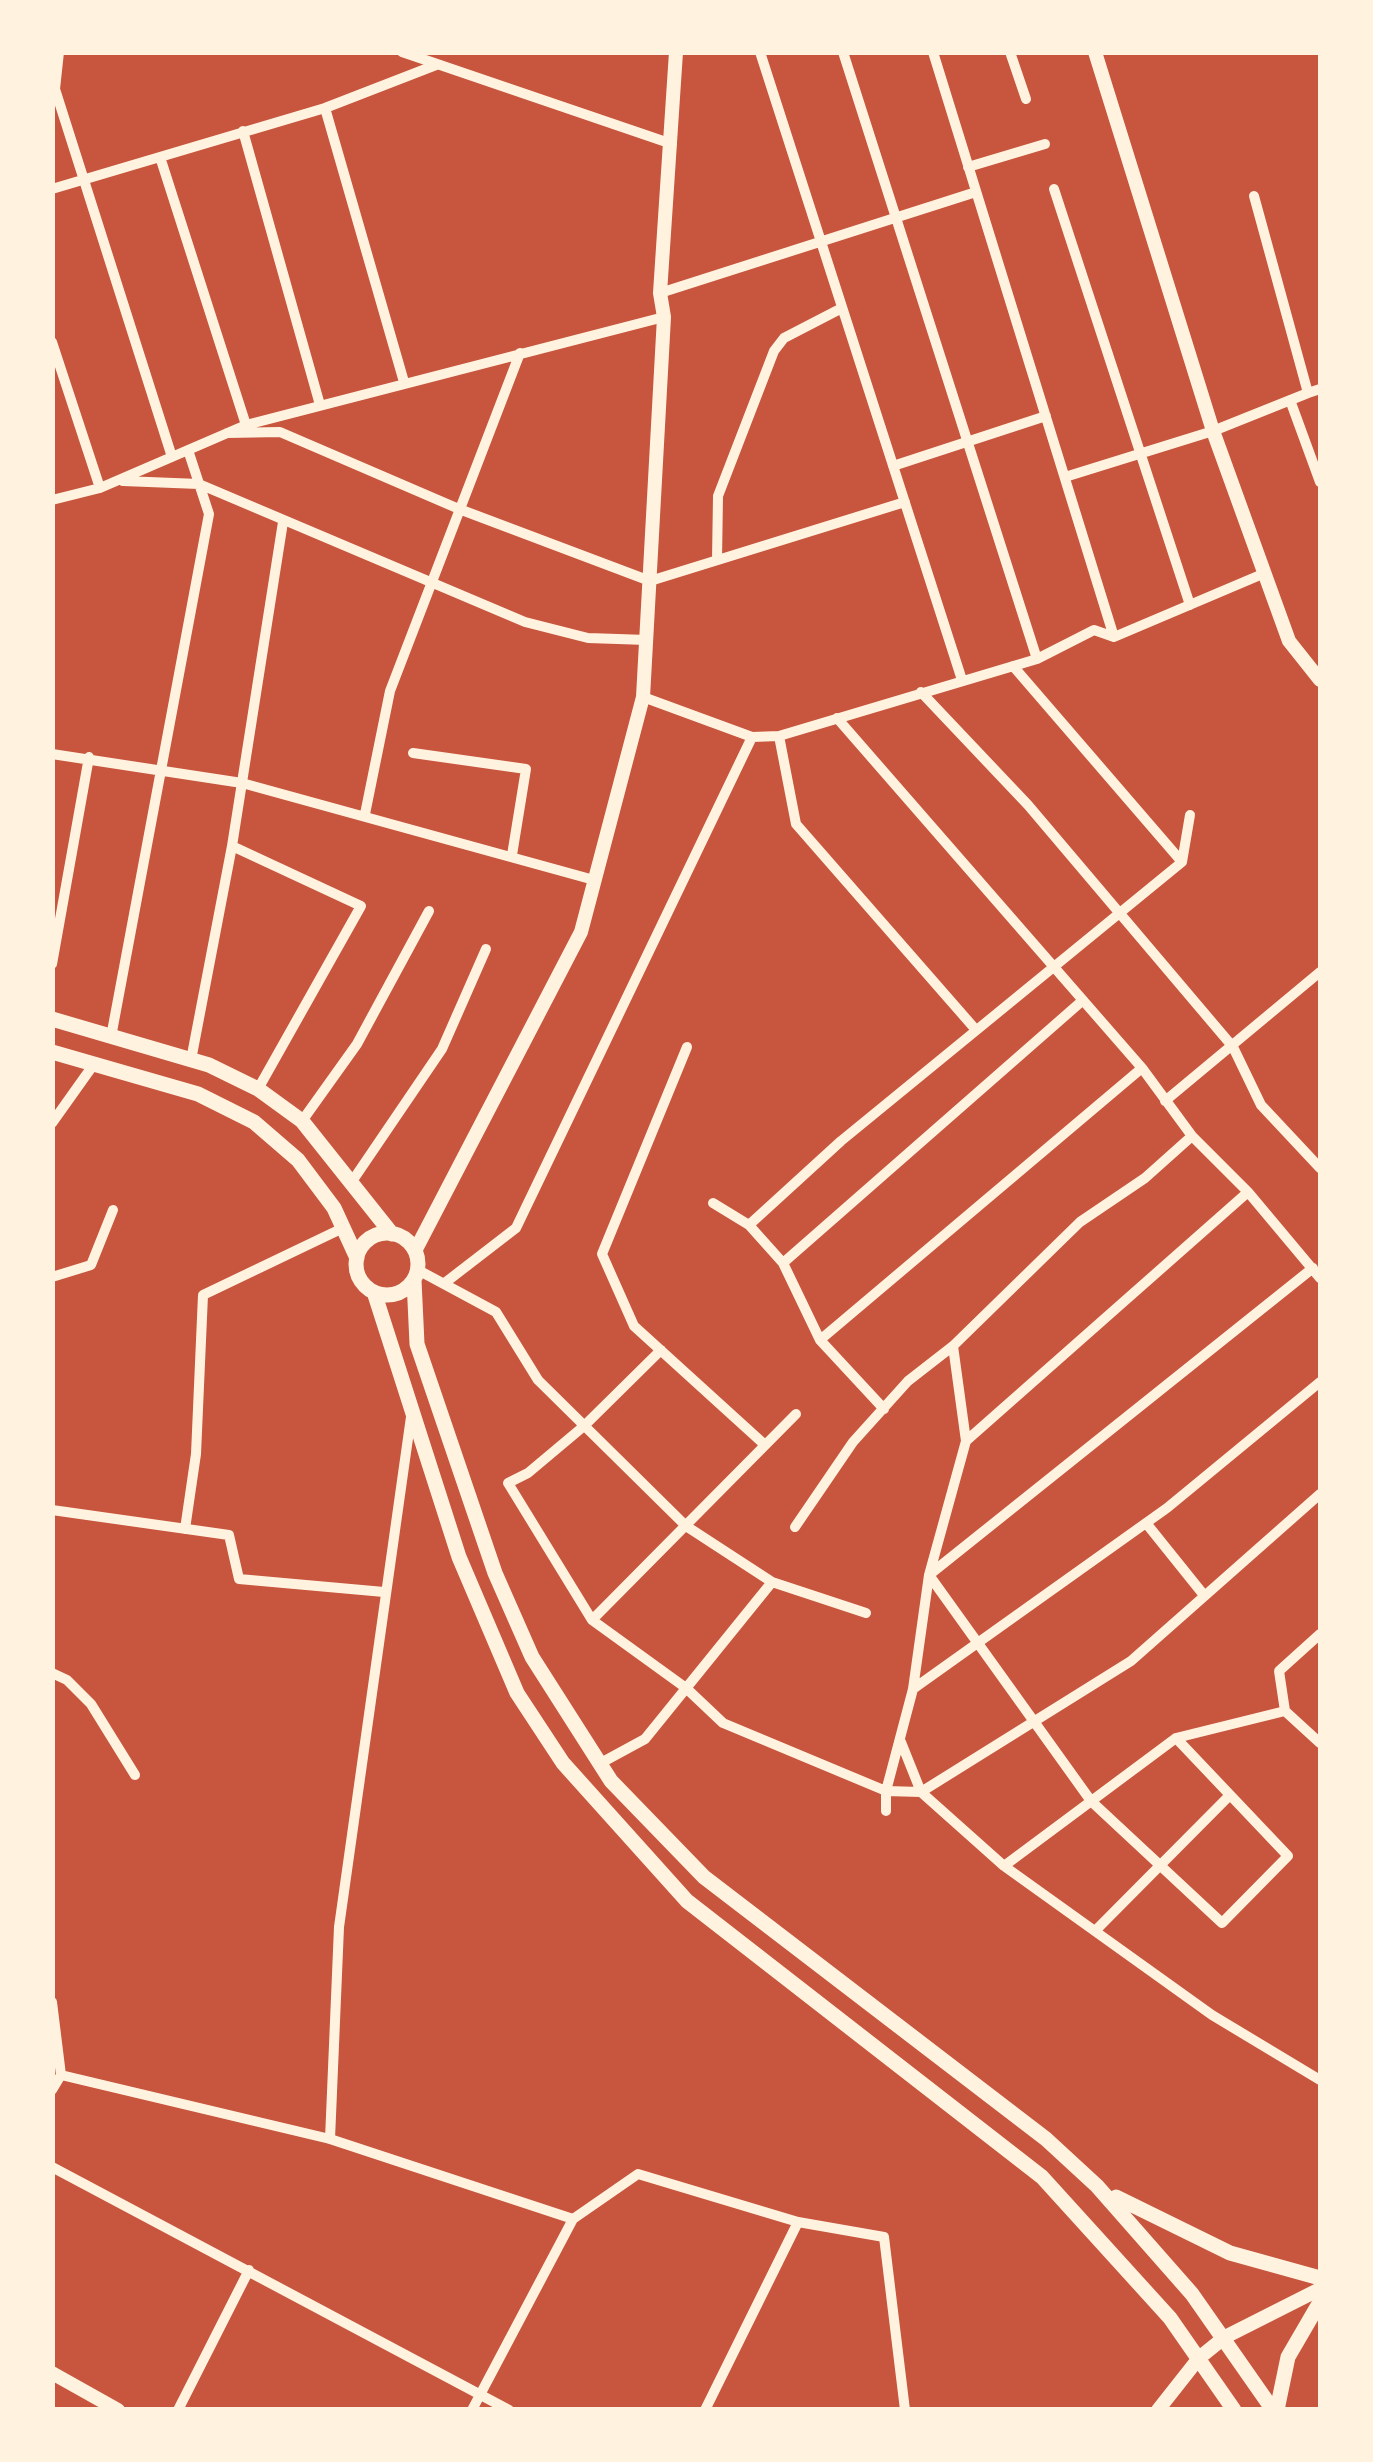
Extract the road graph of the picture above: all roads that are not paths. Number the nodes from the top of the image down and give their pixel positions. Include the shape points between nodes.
1 (59, 52) edge
2 (402, 52) edge
3 (676, 52) edge
4 (760, 52) edge
5 (843, 52) edge
6 (933, 52) edge
7 (1010, 52) edge
8 (1095, 52) edge
9 (436, 65) junction
10 (1026, 99) dead end
11 (325, 108) junction
12 (243, 131) junction
13 (1045, 144) dead end
14 (673, 145) junction
15 (160, 160) junction
16 (968, 167) junction
17 (85, 180) junction
18 (52, 189) edge
19 (1054, 189) dead end
20 (976, 192) junction
21 (1254, 196) dead end
22 (895, 218) junction
23 (821, 242) junction
24 (660, 293) junction
25 (842, 308) junction
26 (664, 317) junction
27 (52, 342) edge
28 (520, 353) junction
29 (404, 382) junction
30 (1320, 389) edge
31 (1308, 393) junction
32 (1290, 400) junction
33 (320, 404) junction
34 (1046, 416) junction
35 (246, 425) junction
36 (1213, 431) junction
37 (226, 434) junction
38 (965, 442) junction
39 (188, 450) junction
40 (1140, 452) junction
41 (172, 457) junction
42 (893, 466) junction
43 (1065, 478) junction
44 (117, 481) junction
45 (1320, 482) edge
46 (199, 484) junction
47 (100, 488) junction
48 (52, 500) edge
49 (905, 502) junction
50 (459, 509) junction
51 (284, 522) junction
52 (717, 560) junction
53 (1265, 574) junction
54 (650, 581) junction
55 (430, 583) junction
56 (1190, 604) junction
57 (1114, 637) junction
58 (646, 640) junction
59 (1037, 659) junction
60 (1013, 666) junction
61 (962, 680) junction
62 (1320, 680) edge
63 (921, 692) junction
64 (644, 697) junction
65 (837, 718) junction
66 (778, 736) junction
67 (752, 738) junction
68 (412, 753) dead end
69 (52, 754) edge
70 (89, 757) junction
71 (161, 768) junction
72 (242, 783) junction
73 (365, 814) junction
74 (1190, 815) dead end
75 (232, 846) junction
76 (512, 854) junction
77 (1182, 862) junction
78 (594, 880) junction
79 (429, 911) dead end
80 (1121, 915) junction
81 (486, 949) dead end
82 (52, 964) edge
83 (1055, 966) junction
84 (1316, 976) edge
85 (1320, 988) edge
86 (1082, 1001) junction
87 (52, 1019) edge
88 (976, 1030) junction
89 (111, 1037) junction
90 (687, 1047) dead end
91 (1232, 1047) junction
92 (52, 1052) edge
93 (191, 1060) junction
94 (94, 1064) junction
95 (1142, 1068) junction
96 (258, 1089) junction
97 (1165, 1100) junction
98 (302, 1121) junction
99 (52, 1124) edge
100 (1192, 1136) junction
101 (1320, 1168) edge
102 (352, 1180) junction
103 (1248, 1192) junction
104 (712, 1203) dead end
105 (113, 1210) dead end
106 (749, 1226) junction
107 (343, 1228) junction
108 (392, 1234) junction
109 (415, 1250) junction
110 (357, 1258) junction
111 (783, 1263) junction
112 (1317, 1273) edge
113 (416, 1275) junction
114 (52, 1277) edge
115 (446, 1282) junction
116 (374, 1292) junction
117 (820, 1340) junction
118 (953, 1346) junction
119 (660, 1350) junction
120 (1320, 1382) edge
121 (884, 1409) junction
122 (412, 1410) junction
123 (796, 1414) dead end
124 (584, 1426) junction
125 (966, 1441) junction
126 (766, 1445) junction
127 (1320, 1494) edge
128 (52, 1510) edge
129 (1146, 1523) junction
130 (686, 1526) junction
131 (795, 1527) dead end
132 (185, 1529) junction
133 (929, 1575) junction
134 (772, 1582) junction
135 (384, 1592) junction
136 (1203, 1594) junction
137 (866, 1613) dead end
138 (592, 1620) junction
139 (1320, 1634) edge
140 (979, 1642) junction
141 (52, 1673) edge
142 (686, 1688) junction
143 (913, 1688) junction
144 (1285, 1711) junction
145 (1032, 1723) junction
146 (1176, 1738) junction
147 (902, 1742) junction
148 (1320, 1743) edge
149 (600, 1764) junction
150 (135, 1775) dead end
151 (886, 1791) junction
152 (921, 1792) junction
153 (1230, 1795) junction
154 (1091, 1801) junction
155 (886, 1811) dead end
156 (1158, 1864) junction
157 (1004, 1866) junction
158 (1094, 1932) junction
159 (52, 2002) edge
160 (61, 2075) junction
161 (1320, 2080) edge
162 (52, 2090) edge
163 (330, 2139) junction
164 (52, 2166) edge
165 (1097, 2186) junction
166 (573, 2220) junction
167 (798, 2222) junction
168 (249, 2270) junction
169 (1320, 2278) edge
170 (1320, 2289) edge
171 (1320, 2302) edge
172 (1226, 2337) junction
173 (1199, 2358) junction
174 (52, 2374) edge
175 (480, 2393) junction
176 (118, 2410) edge
177 (178, 2410) edge
178 (472, 2410) edge
179 (509, 2410) edge
180 (705, 2410) edge
181 (904, 2410) edge
182 (1158, 2410) edge
183 (1234, 2410) edge
184 (1275, 2410) edge

1 - 17 street via 56,89
2 - 9 street
3 - 14 street
4 - 23 street
5 - 22 street
6 - 16 street
7 - 10 street
8 - 36 street
9 - 11 street
9 - 14 street
11 - 12 street
11 - 29 street
12 - 15 street
12 - 33 street
13 - 16 street
14 - 24 street
15 - 17 street
15 - 35 street
16 - 20 street
17 - 18 street
17 - 41 street
19 - 40 street
20 - 22 street
20 - 34 street
21 - 31 street
22 - 23 street
22 - 38 street
23 - 24 street
23 - 25 street
24 - 26 street
25 - 42 street
25 - 52 street via 784,338 774,352 718,496
26 - 28 street
26 - 54 street
27 - 47 street
28 - 29 street
28 - 50 street
29 - 33 street
30 - 31 street
31 - 32 street
32 - 36 street
32 - 45 street
33 - 35 street
34 - 38 street
34 - 43 street
35 - 37 street
36 - 40 street
36 - 53 street
37 - 39 street
37 - 50 street via 280,432
38 - 42 street
38 - 59 street
39 - 41 street
39 - 46 street
40 - 43 street
40 - 56 street
41 - 44 street
42 - 49 street
43 - 57 street
44 - 46 street
44 - 47 street
46 - 51 street
46 - 71 street via 209,514
47 - 48 street
49 - 52 street
49 - 61 street
50 - 54 street
50 - 55 street
51 - 55 street
51 - 72 street
52 - 54 street
53 - 56 street
53 - 62 street via 1289,641
54 - 58 street
55 - 58 street via 525,622 588,638
55 - 73 street via 390,691
56 - 57 street
57 - 59 street via 1094,630
58 - 64 street
59 - 60 street
60 - 61 street
60 - 77 street
61 - 63 street
63 - 65 street
63 - 80 street
64 - 67 street
64 - 78 street
65 - 66 street
65 - 83 street
66 - 67 street
66 - 88 street via 796,824
67 - 115 street via 516,1228
68 - 76 street via 526,769
69 - 70 street
70 - 71 street
70 - 82 street
71 - 72 street
71 - 89 street
72 - 73 street
72 - 75 street
73 - 76 street
74 - 77 street
75 - 93 street
75 - 96 street via 361,906
76 - 78 street
77 - 80 street
78 - 109 street via 580,932
79 - 98 street via 357,1044
80 - 83 street
80 - 91 street
81 - 102 street via 442,1050
83 - 86 street
83 - 88 street
84 - 85 street
84 - 91 street
86 - 95 street
86 - 111 street
87 - 89 main road
88 - 106 street
89 - 93 main road
90 - 119 street via 602,1254 634,1326
91 - 97 street
91 - 101 street via 1261,1104
92 - 94 main road
93 - 96 main road
94 - 99 street
94 - 107 main road via 198,1094 254,1122 298,1160
95 - 97 street
95 - 117 street
96 - 98 main road
97 - 100 street
98 - 102 main road
100 - 103 street
100 - 118 street via 1080,1222
102 - 108 main road
103 - 112 street
103 - 125 street
104 - 106 street
105 - 114 street via 91,1265
106 - 111 street
107 - 110 main road
107 - 132 street via 203,1295 196,1454
108 - 109 main road
108 - 110 main road via 366,1242
109 - 113 main road
110 - 116 main road via 359,1278
111 - 117 street
112 - 133 street
113 - 115 street
113 - 116 main road via 392,1295
113 - 149 main road via 417,1344 495,1574 532,1657
115 - 124 street via 496,1312 538,1380
116 - 122 main road
117 - 121 street
118 - 121 street
118 - 125 street
119 - 124 street
119 - 126 street
120 - 129 street
121 - 131 street
122 - 135 street
122 - 173 main road via 459,1557 517,1693 604,1813 687,1901 1042,2177 1112,2250
123 - 126 street
124 - 130 street
124 - 138 street via 508,1483
125 - 133 street
126 - 130 street
127 - 136 street
128 - 132 street
129 - 136 street
129 - 140 street
130 - 134 street
130 - 138 street
132 - 135 street via 230,1535 239,1580
133 - 140 street
133 - 143 street
134 - 137 street
134 - 142 street
135 - 163 street via 339,1927
136 - 145 street via 1131,1661
138 - 142 street
139 - 144 street via 1279,1671
140 - 143 street
140 - 145 street
141 - 150 street via 91,1704
142 - 149 street via 645,1738
142 - 151 street via 724,1723
143 - 147 street
144 - 146 street
144 - 148 street
145 - 152 street
145 - 154 street
146 - 153 street
146 - 154 street
147 - 151 street
147 - 152 street
149 - 165 main road via 704,1877 1046,2138
151 - 152 street
151 - 155 street
152 - 157 street
153 - 156 street
153 - 156 street via 1288,1856 1222,1923
154 - 156 street
154 - 157 street
156 - 158 street
157 - 158 street
158 - 161 street
159 - 160 street
160 - 162 street
160 - 163 street
163 - 166 street
164 - 168 street
165 - 169 main road via 1192,2238
165 - 172 main road
166 - 167 street via 638,2174
166 - 175 street
167 - 180 street
167 - 181 street via 884,2237
168 - 175 street
168 - 177 street
170 - 172 street
171 - 184 main road via 1288,2357
172 - 173 street
172 - 184 main road
173 - 182 street
173 - 183 main road
174 - 176 street
175 - 178 street
175 - 179 street

